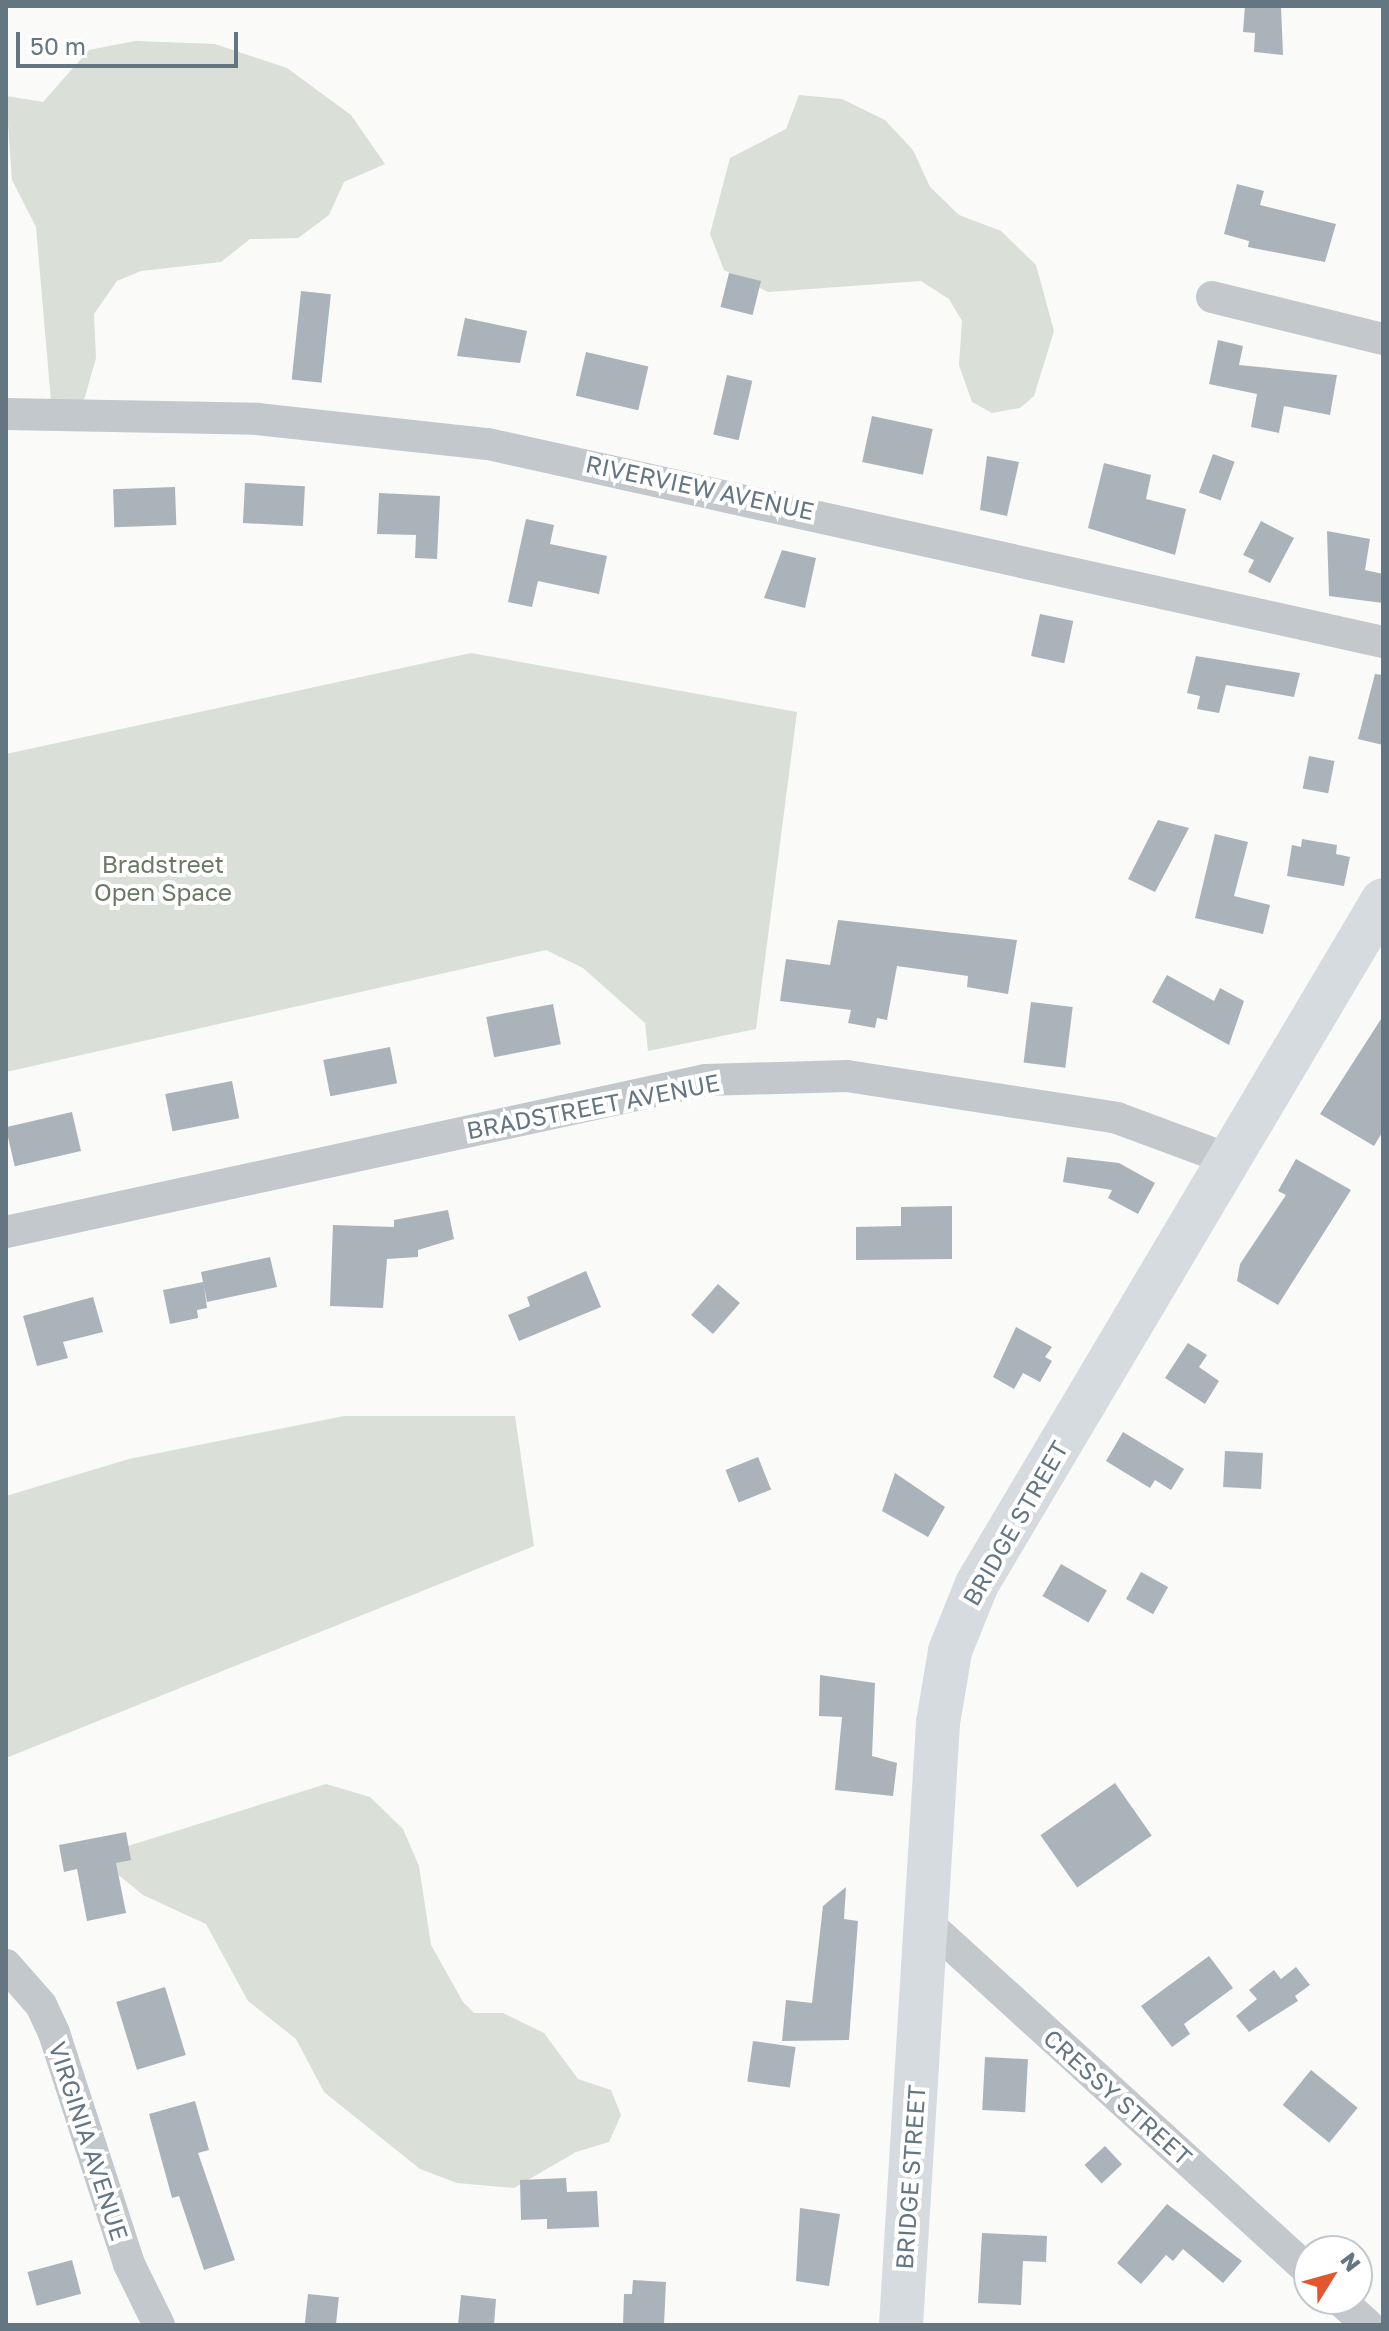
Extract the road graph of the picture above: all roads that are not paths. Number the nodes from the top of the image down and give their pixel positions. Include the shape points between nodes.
1 (1212, 297) dead end
2 (1383, 339) edge
3 (6, 414) edge
4 (1383, 642) edge
5 (1383, 900) edge
6 (1228, 1159) junction
7 (6, 1232) edge
8 (926, 1922) junction
9 (6, 1965) edge
10 (1293, 2256) edge
11 (159, 2325) edge
12 (901, 2325) edge

1 - 2 street
3 - 4 street, RIVERVIEW AVENUE via 257,419 488,444
5 - 6 main road, BRIDGE STREET
6 - 7 street, BRADSTREET AVENUE via 1117,1118 847,1076 705,1080
6 - 8 main road, BRIDGE STREET via 963,1616 939,1711
8 - 10 street, CRESSY STREET
8 - 12 main road, BRIDGE STREET
9 - 11 street, VIRGINIA AVENUE via 41,2005 54,2033 129,2264

